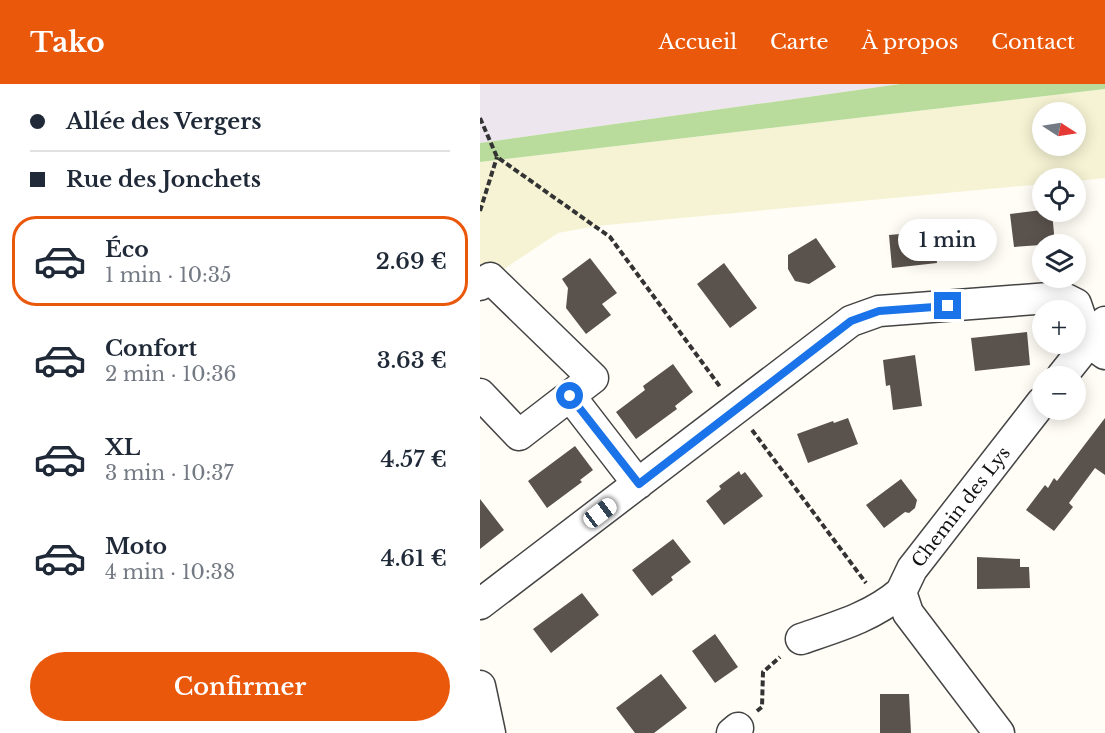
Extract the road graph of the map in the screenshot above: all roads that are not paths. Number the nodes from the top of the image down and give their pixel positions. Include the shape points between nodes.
1 (480, 285) edge
2 (1100, 339) edge
3 (1072, 366) edge
4 (480, 394) edge
5 (570, 396) junction
6 (1032, 415) edge
7 (639, 484) junction
8 (893, 599) junction
9 (480, 604) edge
10 (801, 639) road end
11 (480, 686) edge
12 (490, 733) edge
13 (999, 733) edge

1 - 5 street via 490,278 593,378
2 - 3 street
2 - 7 street via 1076,304 1062,297 879,311 851,321
4 - 5 street via 519,435
5 - 7 street
6 - 8 street, Chemin des Lys
7 - 9 street
8 - 10 street via 848,623
8 - 13 street via 908,613
11 - 12 street

